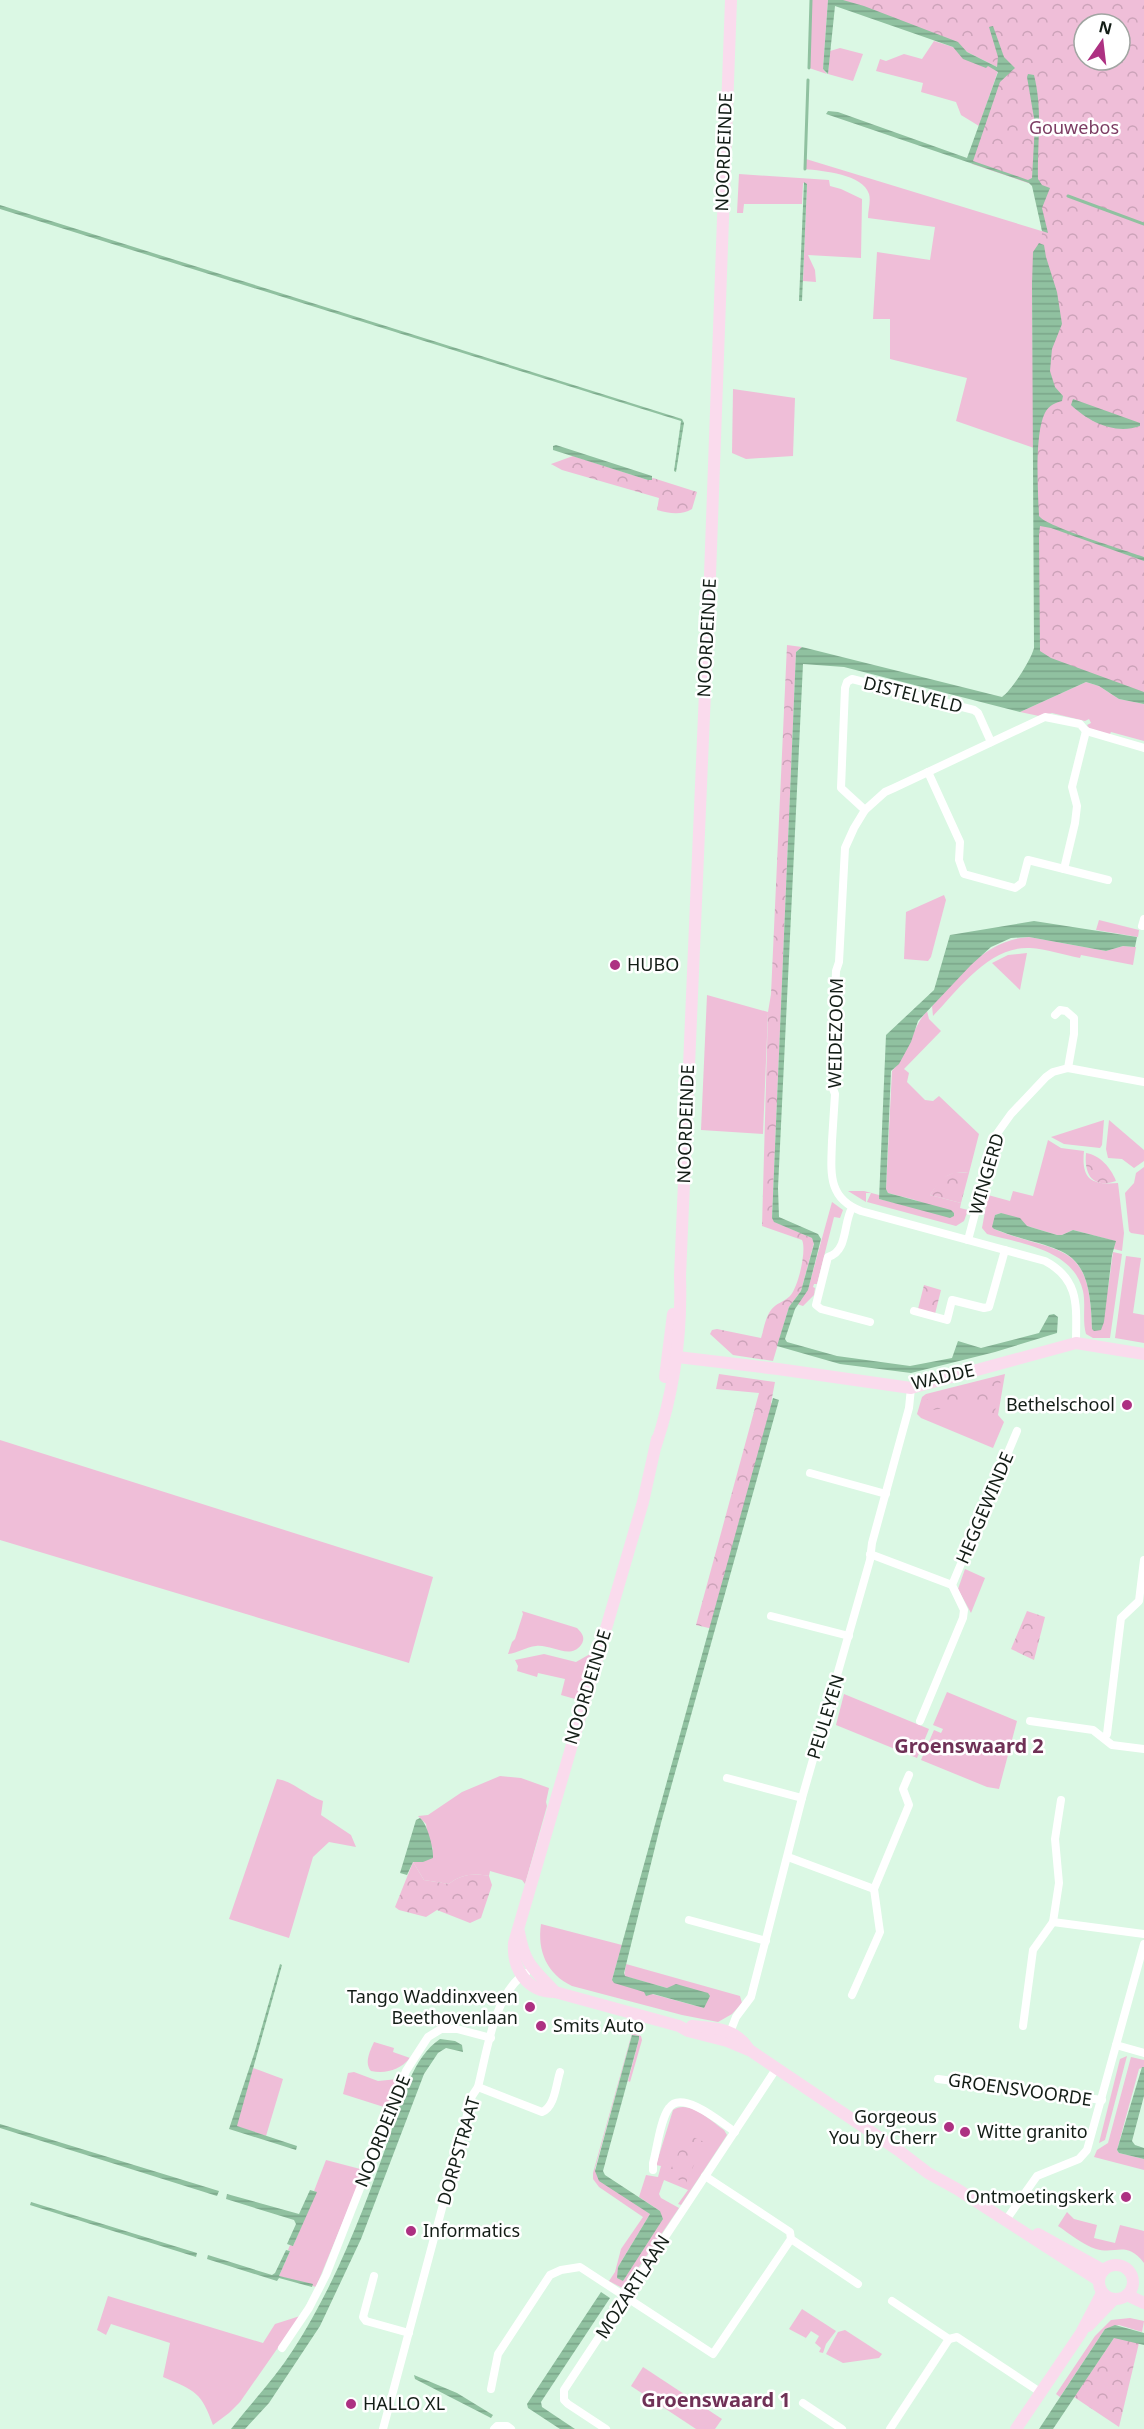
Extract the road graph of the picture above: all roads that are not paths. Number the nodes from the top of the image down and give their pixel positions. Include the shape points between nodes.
1 (731, 0) edge
2 (1086, 731) junction
3 (991, 742) junction
4 (1144, 748) edge
5 (928, 772) junction
6 (865, 810) junction
7 (1064, 869) junction
8 (1108, 880) dead end
9 (1054, 1015) dead end
10 (1068, 1068) junction
11 (1144, 1082) edge
12 (852, 1208) junction
13 (968, 1240) junction
14 (1005, 1250) junction
15 (914, 1311) dead end
16 (870, 1322) dead end
17 (1076, 1343) junction
18 (1144, 1354) edge
19 (672, 1356) junction
20 (911, 1388) junction
21 (1017, 1431) dead end
22 (810, 1473) dead end
23 (886, 1494) junction
24 (870, 1554) junction
25 (1144, 1560) edge
26 (952, 1586) junction
27 (1142, 1601) edge
28 (771, 1616) dead end
29 (849, 1636) junction
30 (920, 1721) dead end
31 (1030, 1721) dead end
32 (1104, 1738) junction
33 (1144, 1749) edge
34 (909, 1775) dead end
35 (727, 1778) dead end
36 (802, 1798) junction
37 (1060, 1800) dead end
38 (788, 1857) junction
39 (873, 1889) junction
40 (689, 1920) dead end
41 (1053, 1922) junction
42 (1144, 1934) edge
43 (766, 1941) junction
44 (1144, 1944) edge
45 (526, 1972) junction
46 (852, 1995) dead end
47 (1023, 2026) dead end
48 (728, 2036) junction
49 (490, 2038) junction
50 (1116, 2045) junction
51 (1144, 2053) edge
52 (776, 2069) junction
53 (560, 2072) dead end
54 (938, 2079) dead end
55 (478, 2087) junction
56 (1102, 2100) junction
57 (735, 2132) junction
58 (653, 2170) dead end
59 (705, 2176) junction
60 (1008, 2218) junction
61 (791, 2239) junction
62 (1101, 2275) junction
63 (374, 2276) dead end
64 (858, 2284) dead end
65 (1130, 2291) junction
66 (1102, 2293) junction
67 (1144, 2293) edge
68 (626, 2297) junction
69 (1114, 2300) junction
70 (892, 2301) dead end
71 (1144, 2303) edge
72 (409, 2333) junction
73 (1081, 2333) junction
74 (949, 2339) junction
75 (282, 2349) dead end
76 (491, 2389) dead end
77 (1040, 2392) junction
78 (803, 2403) dead end
79 (383, 2429) edge
80 (494, 2429) edge
81 (511, 2429) edge
82 (606, 2429) edge
83 (842, 2429) edge
84 (890, 2429) edge
85 (1016, 2429) edge

1 - 19 main road, NOORDEINDE via 680,1276
2 - 3 street, WEIDEZOOM via 1080,724 1045,717
2 - 4 street, WEIDEZOOM
2 - 7 street via 1072,787 1076,823
3 - 5 street, WEIDEZOOM
3 - 6 street, DISTELVELD via 974,710 852,679 845,688 841,788
5 - 6 street, WEIDEZOOM via 885,792
5 - 7 street via 960,842 959,860 964,874 1015,888 1022,884 1028,860
6 - 12 street, WEIDEZOOM via 850,835 844,857 832,1086 832,1179
7 - 8 street
9 - 10 street via 1060,1010 1074,1018
10 - 11 street
10 - 13 street, WINGERD via 1046,1077 1001,1125
12 - 13 street
12 - 16 street via 840,1250 828,1257 816,1305
13 - 14 street
14 - 15 street via 989,1307 952,1300 946,1320
14 - 17 street via 1045,1261 1064,1274 1074,1294
17 - 18 main road, WADDE
17 - 20 main road, WADDE
19 - 20 main road, WADDE
19 - 45 main road, NOORDEINDE via 643,1502 519,1928 513,1954
20 - 23 street, PEULEYEN
21 - 26 street, HEGGEWINDE
22 - 23 street
23 - 24 street, PEULEYEN
24 - 26 street, HEGGEWINDE
24 - 29 street, PEULEYEN
25 - 27 street
26 - 30 street, HEGGEWINDE via 964,1610 963,1618
27 - 32 street via 1121,1618
28 - 29 street
29 - 36 street, PEULEYEN
31 - 32 street via 1093,1730
32 - 33 street via 1112,1744
34 - 39 street via 903,1789 909,1805
35 - 36 street
36 - 38 street, PEULEYEN
37 - 41 street via 1055,1839 1059,1878
38 - 39 street
38 - 43 street, PEULEYEN
39 - 46 street via 880,1932
40 - 43 street
41 - 42 street
41 - 47 street via 1033,1950
43 - 48 street, PEULEYEN via 751,1997
44 - 50 street, GROENSVOORDE
45 - 48 main road via 538,1990 679,2026 711,2026
45 - 49 street via 515,1980 504,1998
48 - 52 main road via 742,2040
49 - 55 street, DORPSTRAAT
49 - 75 street, NOORDEINDE via 458,2029 441,2029 428,2037 406,2071 326,2274
50 - 51 street
50 - 56 street, GROENSVOORDE
52 - 57 street, MOZARTLAAN
52 - 60 main road via 928,2173
53 - 55 street via 551,2105 542,2112
54 - 56 street, GROENSVOORDE
55 - 72 street, DORPSTRAAT via 472,2096
56 - 60 street, GROENSVOORDE via 1088,2150 1079,2158 1037,2176
57 - 58 street via 696,2106 675,2103 666,2114
57 - 59 street, MOZARTLAAN
59 - 61 street via 790,2232
59 - 68 street, MOZARTLAAN
60 - 62 main road
61 - 64 street
61 - 68 street via 712,2355
62 - 65 main road via 1113,2265 1124,2267 1132,2275
62 - 66 main road
63 - 72 street via 363,2317 366,2322
65 - 67 main road
65 - 69 main road
65 - 71 main road
66 - 69 main road
66 - 73 main road
68 - 76 street via 580,2267 550,2276 498,2354
68 - 82 street, MOZARTLAAN via 563,2396 568,2404
69 - 73 main road
70 - 74 street
72 - 79 street, DORPSTRAAT
73 - 77 main road
74 - 77 street via 957,2337
74 - 84 street
77 - 85 main road
78 - 83 street
80 - 81 street

